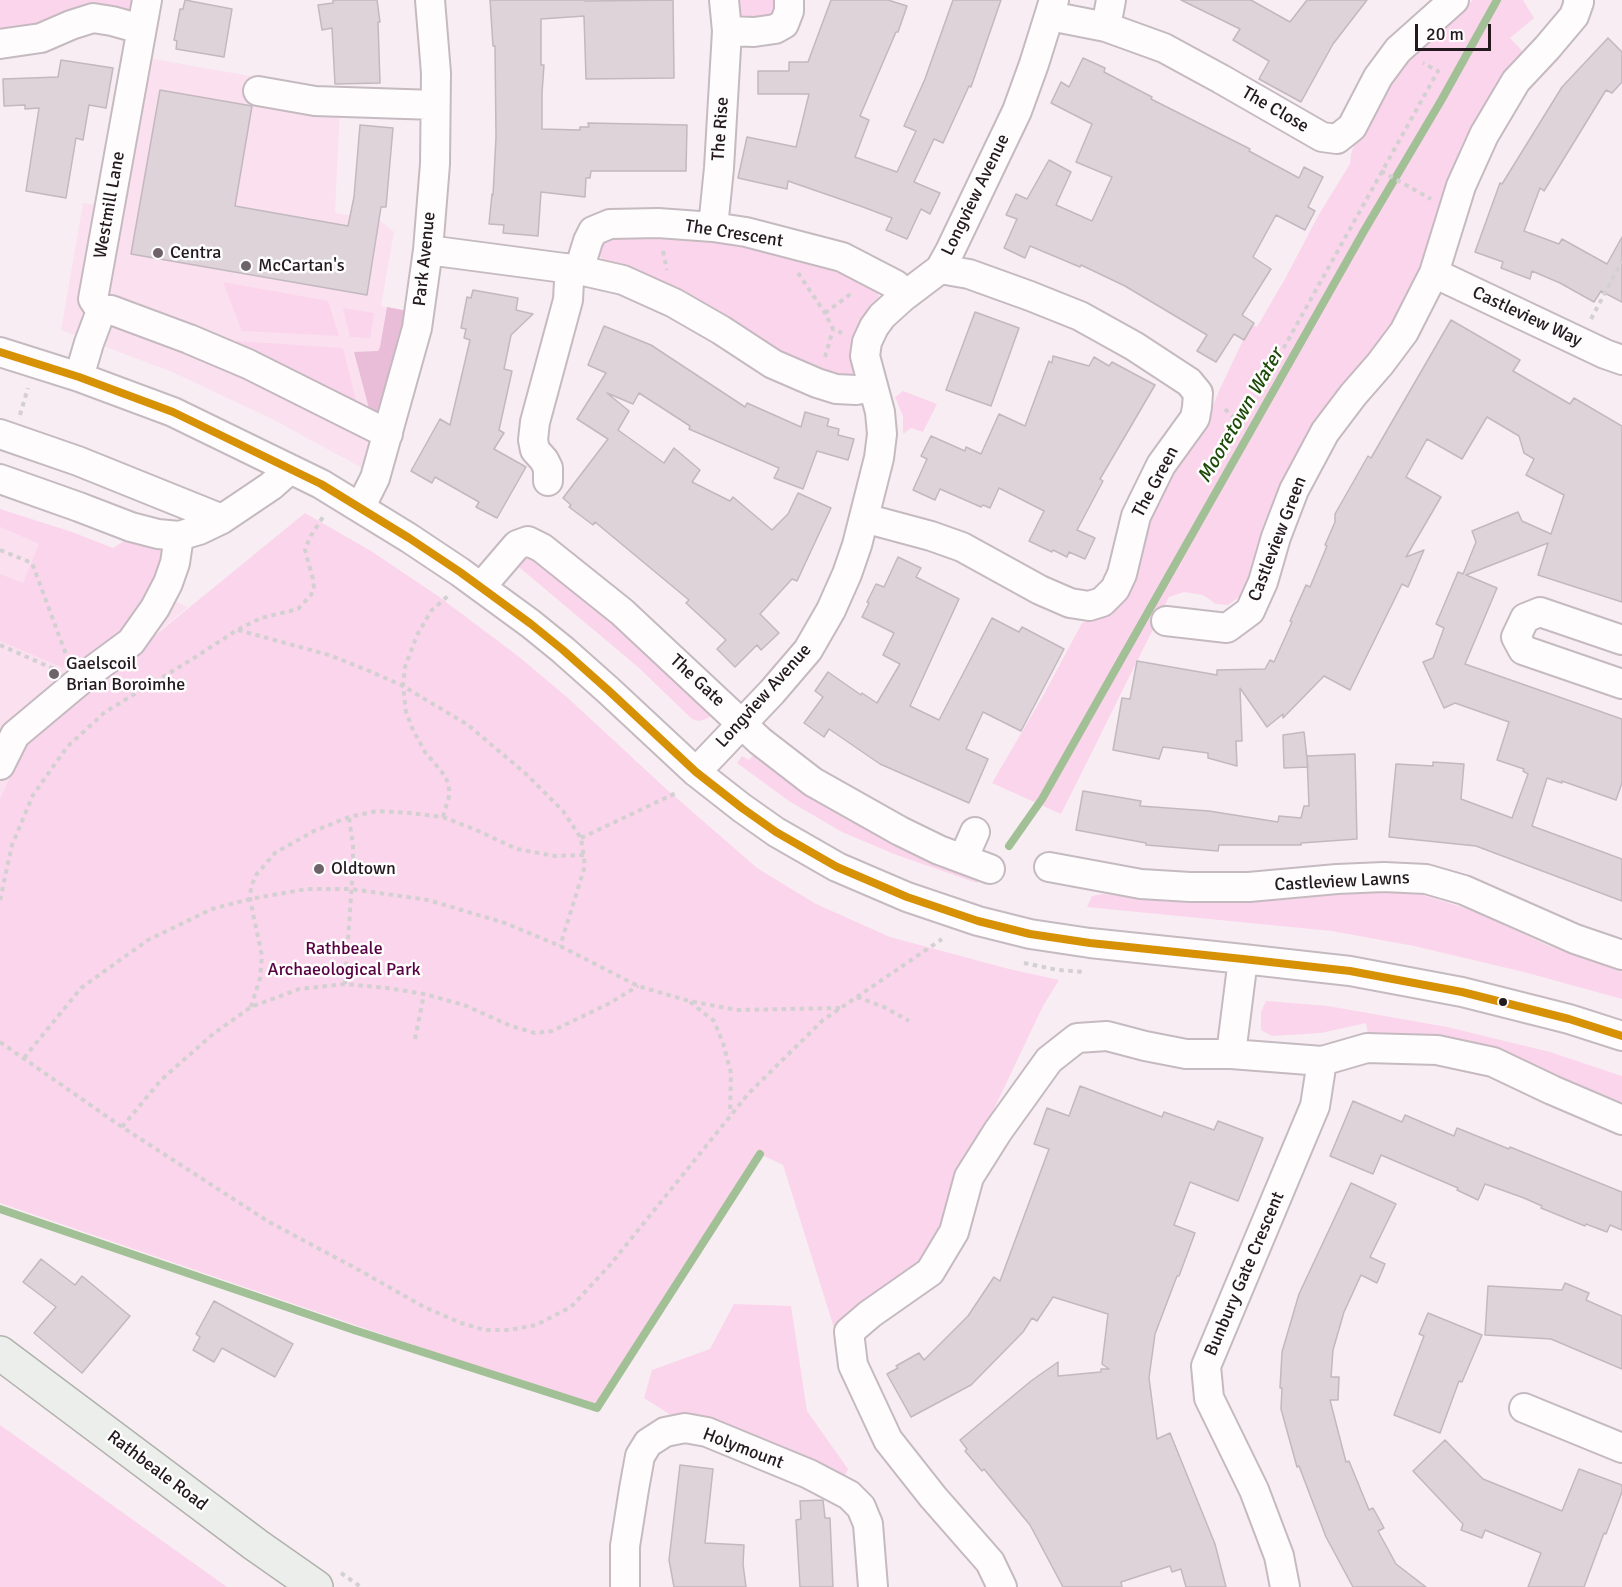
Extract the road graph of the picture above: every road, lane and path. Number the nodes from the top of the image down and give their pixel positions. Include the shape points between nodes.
1 (147, 0) edge
2 (430, 0) edge
3 (724, 0) edge
4 (789, 0) edge
5 (1578, 0) edge
6 (1450, 1) edge
7 (1052, 8) edge
8 (1108, 14) edge
9 (141, 29) junction
10 (727, 31) junction
11 (0, 44) edge
12 (1398, 50) junction
13 (258, 91) dead end
14 (435, 105) junction
15 (1382, 172) junction
16 (1410, 188) dead end
17 (658, 223) junction
18 (713, 227) junction
19 (776, 239) junction
20 (428, 250) junction
21 (1622, 261) edge
22 (572, 269) junction
23 (940, 269) junction
24 (1434, 273) junction
25 (857, 290) dead end
26 (903, 297) junction
27 (674, 303) junction
28 (101, 311) junction
29 (825, 313) junction
30 (833, 329) junction
31 (850, 336) dead end
32 (1579, 342) junction
33 (0, 352) edge
34 (824, 360) dead end
35 (1622, 360) edge
36 (79, 377) junction
37 (873, 387) junction
38 (1220, 404) dead end
39 (0, 434) edge
40 (388, 434) junction
41 (290, 469) junction
42 (0, 478) edge
43 (548, 481) dead end
44 (360, 508) junction
45 (324, 516) dead end
46 (864, 518) junction
47 (222, 519) junction
48 (178, 536) junction
49 (0, 550) edge
50 (482, 587) junction
51 (448, 596) dead end
52 (1166, 621) dead end
53 (237, 630) junction
54 (1622, 640) edge
55 (0, 645) edge
56 (76, 680) junction
57 (1622, 684) edge
58 (404, 686) junction
59 (742, 724) junction
60 (0, 765) edge
61 (687, 782) junction
62 (349, 817) junction
63 (443, 817) junction
64 (975, 832) dead end
65 (582, 838) junction
66 (584, 855) junction
67 (963, 859) junction
68 (1049, 867) dead end
69 (990, 869) dead end
70 (351, 889) junction
71 (250, 899) junction
72 (0, 900) edge
73 (942, 939) dead end
74 (560, 946) junction
75 (1622, 955) edge
76 (1243, 958) junction
77 (345, 984) junction
78 (638, 986) junction
79 (424, 994) junction
80 (856, 997) junction
81 (689, 1001) junction
82 (251, 1007) junction
83 (841, 1008) junction
84 (909, 1021) dead end
85 (1622, 1036) edge
86 (415, 1039) dead end
87 (0, 1042) edge
88 (1232, 1054) junction
89 (24, 1059) junction
90 (1322, 1061) junction
91 (730, 1116) junction
92 (1622, 1120) edge
93 (122, 1127) junction
94 (0, 1353) edge
95 (1524, 1408) dead end
96 (1622, 1448) edge
97 (316, 1587) edge
98 (625, 1587) edge
99 (873, 1587) edge
100 (1002, 1587) edge
101 (1285, 1587) edge

1 - 9 street, Westmill Lane
2 - 14 street, Park Avenue
3 - 10 street, The Rise
4 - 10 street via 784,24 775,30
5 - 24 street, Castleview Green via 1574,16 1516,81 1484,135 1461,186
6 - 12 street, The Close
7 - 8 street, The Close
7 - 23 street, Longview Avenue via 1017,111
8 - 12 street, The Close via 1322,137 1337,139 1352,127 1378,77
9 - 11 street via 93,18 41,38
9 - 28 street, Westmill Lane via 93,299
10 - 18 street, The Rise
12 - 15 path via 1438,71
13 - 14 street via 315,101
14 - 20 street, Park Avenue
15 - 16 path
15 - 38 path via 1258,394 1234,418
17 - 18 street, The Crescent
17 - 22 street, The Crescent via 610,224 593,231
17 - 27 path
18 - 19 street, The Crescent
19 - 26 street, The Crescent via 842,257 896,285
19 - 29 path
20 - 22 street
20 - 40 street, Park Avenue via 417,328
21 - 32 path
22 - 27 street via 623,280
22 - 43 street via 568,300 535,422 535,450 548,468
23 - 26 street, Longview Avenue
23 - 46 street, The Green via 969,274 1030,296 1080,316 1134,346 1189,382 1198,393 1195,418 1161,465 1136,516 1115,589 1102,602 1089,606 1070,603 1040,590 962,547
24 - 32 street, Castleview Way
24 - 52 street, Castleview Green via 1404,332 1325,432 1294,490 1250,610 1227,628
25 - 29 path
26 - 37 street, Longview Avenue via 882,316 867,342
27 - 37 street via 773,364 808,379 836,389
28 - 36 street
28 - 40 street via 111,310 199,343
29 - 30 path
30 - 31 path
30 - 34 path
32 - 35 street, Castleview Way
33 - 36 street
36 - 41 street via 173,412
37 - 46 street, Longview Avenue via 882,434
39 - 47 street
40 - 44 street, Park Avenue via 375,478
41 - 44 street
41 - 47 street
42 - 48 street via 131,527
44 - 50 street
45 - 53 path via 305,550 313,579 311,595 298,609 261,618
46 - 59 street, Longview Avenue via 847,573 808,650
47 - 48 street
48 - 56 street via 168,583 131,642
49 - 56 path via 32,563
50 - 59 street, The Gate via 517,545 528,541 542,548 622,612
50 - 61 street via 570,656
51 - 58 path via 431,611 417,635 405,667
53 - 58 path via 329,655
53 - 72 path via 105,712 67,747 33,795 12,844
54 - 57 street via 1540,612 1525,618 1516,637 1523,650
55 - 56 path
56 - 60 street via 15,735
58 - 63 path via 406,712 413,730 446,777 450,793
58 - 65 path via 468,725 525,773 563,811
59 - 61 street, Longview Avenue
59 - 67 street, The Gate via 813,782 900,831
61 - 65 path
61 - 76 street via 742,808 837,867 978,921 1090,943
62 - 63 path via 377,811
62 - 70 path via 353,846
62 - 71 path via 275,853 256,874
63 - 66 path via 517,849 555,856
64 - 67 street
65 - 66 path
66 - 74 path via 585,866
67 - 69 street, The Gate
68 - 75 street, Castleview Lawns via 1141,884 1190,887 1249,887 1384,877 1426,879 1464,890 1575,939
70 - 71 path via 307,889
70 - 74 path via 428,900 505,923
70 - 77 path
71 - 82 path via 262,956
71 - 89 path via 212,909 148,940 81,988
73 - 80 path
74 - 78 path
76 - 85 street via 1350,971 1462,992
76 - 88 street
77 - 79 path
77 - 82 path via 299,989
78 - 79 path via 552,1031 535,1033
78 - 81 path
79 - 86 path
80 - 83 path
80 - 84 path
81 - 83 path via 737,1010
81 - 91 path via 714,1021 723,1043 731,1073
82 - 93 path via 161,1080
83 - 91 path via 823,1020
87 - 89 path
88 - 90 street
88 - 100 street via 1186,1054 1107,1036 1077,1038 1049,1060 969,1177 954,1232 930,1272 849,1332 853,1365 888,1440 990,1562
89 - 93 path
90 - 92 street via 1367,1048 1437,1050 1493,1062
90 - 101 street, Bunbury Gate Crescent via 1315,1106 1206,1366 1209,1398 1254,1490 1279,1556
91 - 93 path via 610,1265 571,1307 536,1325 509,1330 485,1330 424,1307 269,1222
94 - 97 main road, Rathbeale Road
95 - 96 street
98 - 99 street, Holymount via 626,1546 640,1456 648,1443 665,1432 685,1428 707,1432 849,1495 861,1507 868,1524

